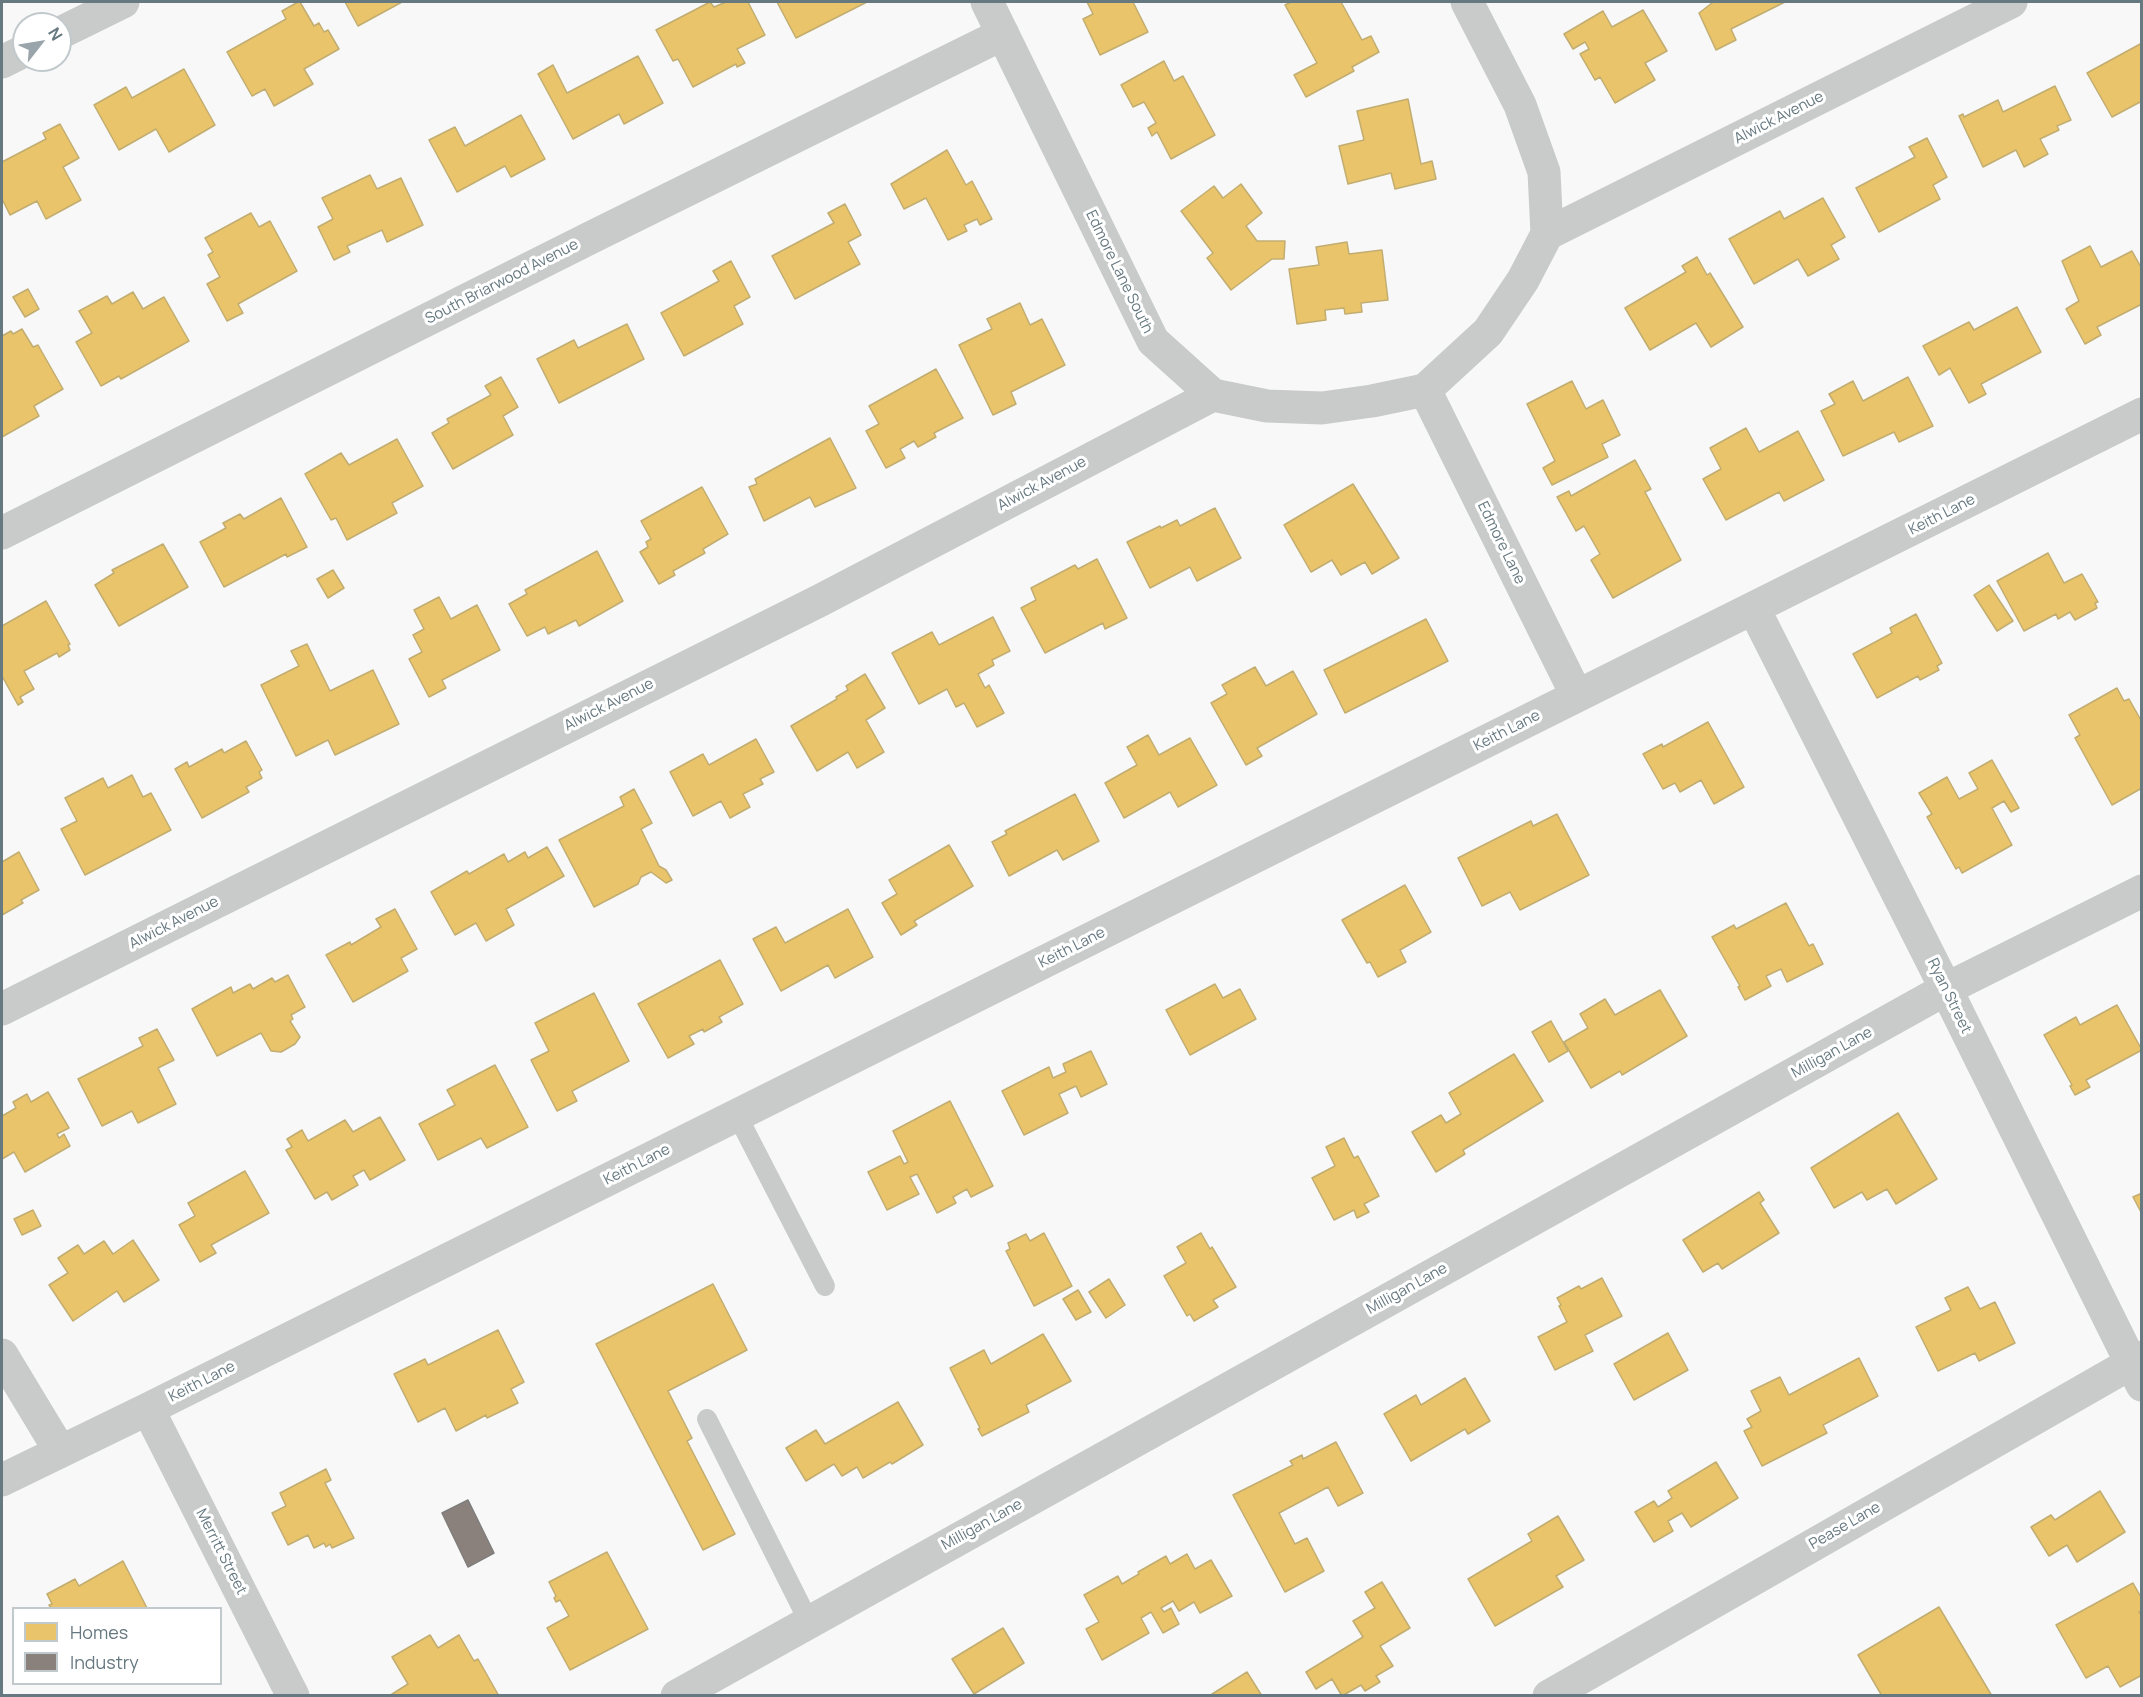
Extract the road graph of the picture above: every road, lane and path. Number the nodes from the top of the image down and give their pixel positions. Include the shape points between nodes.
1 (123, 2) edge
2 (987, 2) edge
3 (1467, 2) edge
4 (2011, 2) edge
5 (72, 27) edge
6 (1003, 34) junction
7 (1547, 234) junction
8 (1425, 390) junction
9 (1213, 395) junction
10 (2142, 414) edge
11 (2, 533) edge
12 (1754, 609) junction
13 (1577, 696) junction
14 (2142, 891) edge
15 (1946, 989) junction
16 (2, 1009) edge
17 (737, 1115) junction
18 (825, 1286) dead end
19 (2, 1355) edge
20 (2138, 1368) edge
21 (148, 1409) junction
22 (707, 1419) dead end
23 (60, 1451) junction
24 (2, 1480) edge
25 (808, 1622) junction
26 (293, 1695) edge
27 (677, 1695) edge
28 (1549, 1695) edge

1 - 5 street
2 - 6 street, Edmore Lane South
3 - 7 street via 1520,105 1544,172
4 - 7 street, Alwick Avenue
6 - 9 street, Edmore Lane South via 1153,341
6 - 11 street, South Briarwood Avenue
7 - 8 street via 1523,280 1488,332
8 - 9 street via 1322,408 1266,406
8 - 13 street, Edmore Lane
9 - 16 street, Alwick Avenue via 819,601
10 - 12 street, Keith Lane
12 - 13 street, Keith Lane
12 - 15 street, Ryan Street
13 - 17 street, Keith Lane
14 - 15 street, Milligan Lane
15 - 20 street, Ryan Street
15 - 25 street, Milligan Lane
17 - 18 lane
17 - 21 street, Keith Lane
19 - 23 street
20 - 28 street, Pease Lane
21 - 23 street, Keith Lane
21 - 26 street, Merritt Street
22 - 25 lane
23 - 24 street, Keith Lane
25 - 27 street, Milligan Lane

